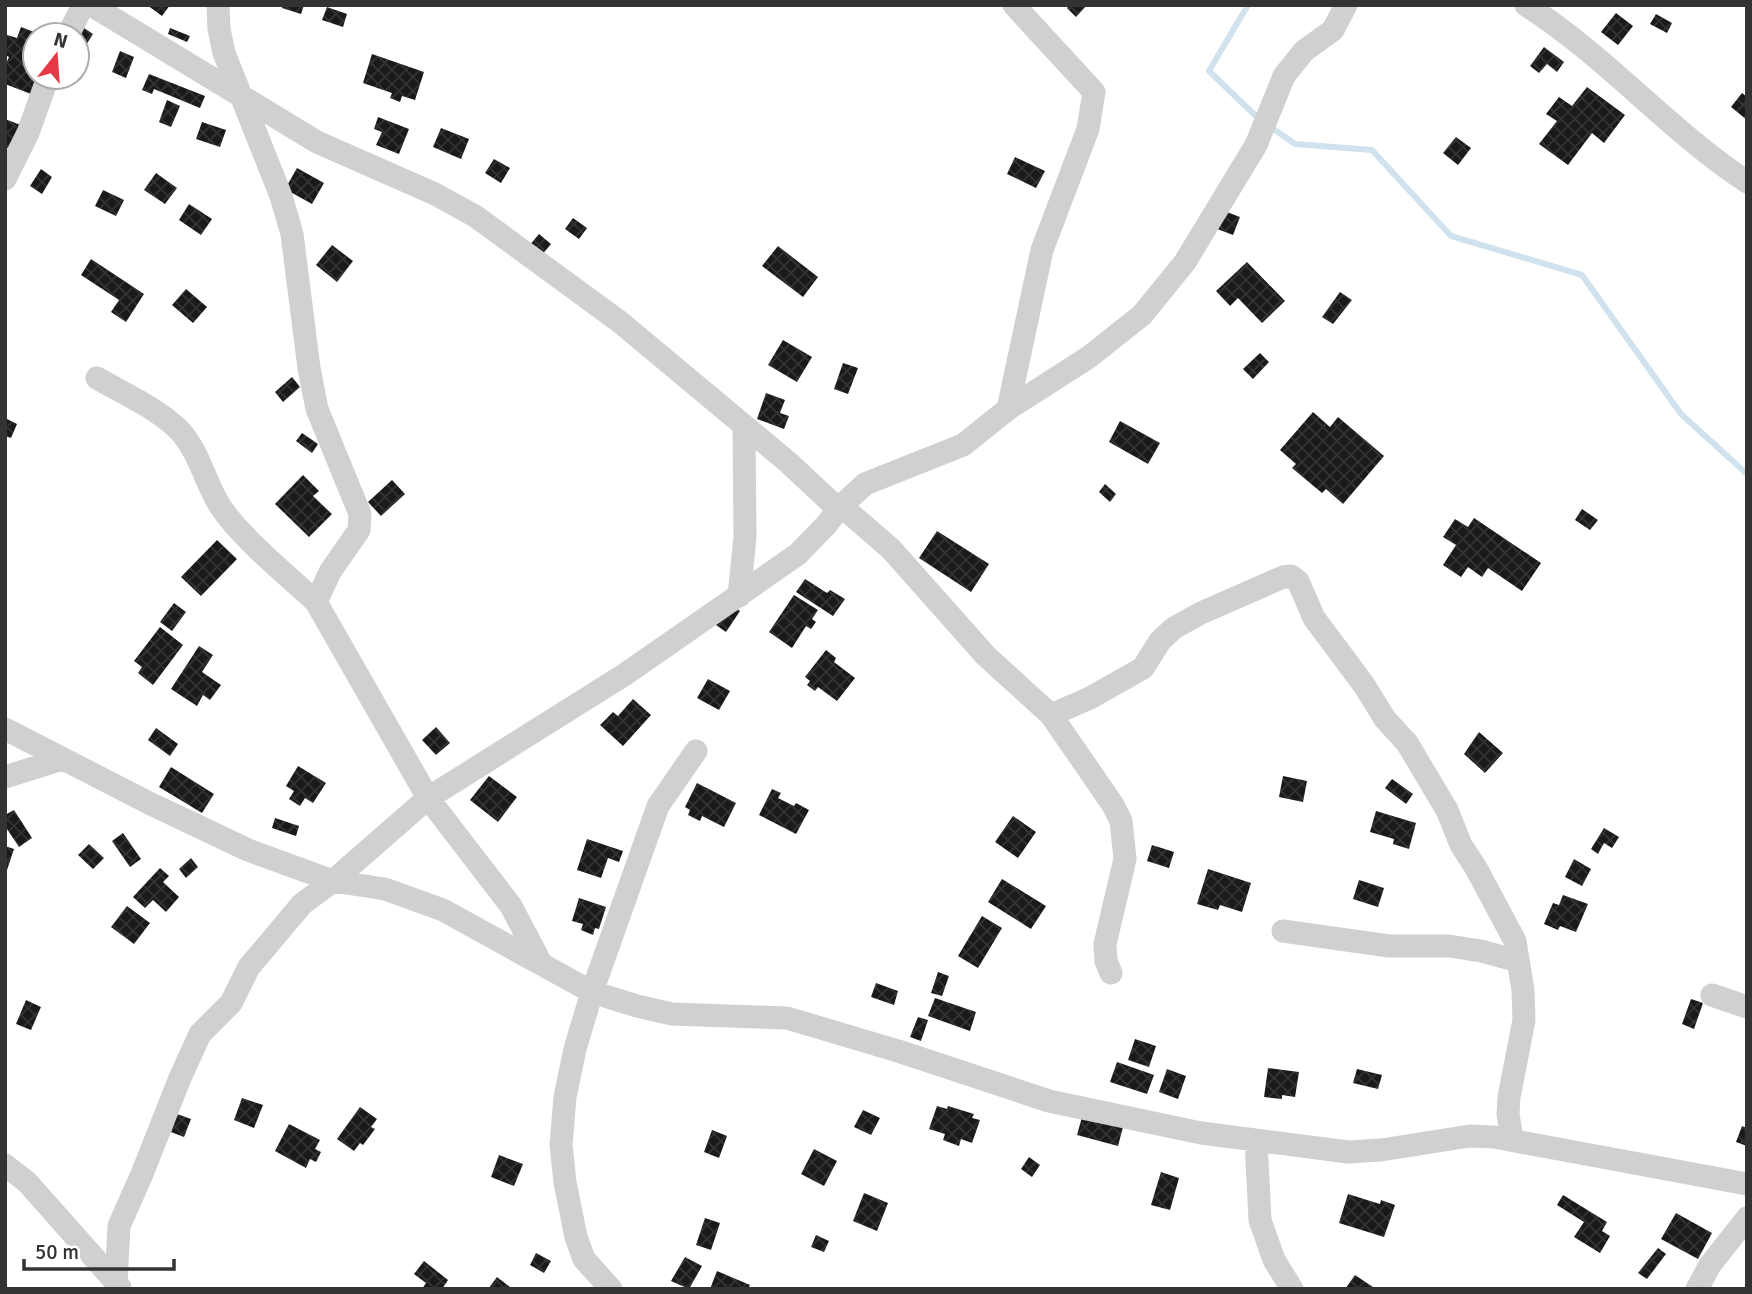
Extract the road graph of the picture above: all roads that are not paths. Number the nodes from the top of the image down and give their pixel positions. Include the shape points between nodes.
1 (83, 5) edge
2 (91, 5) edge
3 (218, 5) edge
4 (1014, 5) edge
5 (1346, 5) edge
6 (1526, 5) edge
7 (75, 21) edge
8 (43, 91) edge
9 (239, 93) junction
10 (5, 179) edge
11 (1747, 182) edge
12 (97, 378) dead end
13 (1008, 410) junction
14 (744, 426) junction
15 (838, 509) junction
16 (739, 596) junction
17 (316, 602) junction
18 (1051, 715) junction
19 (5, 729) edge
20 (695, 751) dead end
21 (62, 760) junction
22 (5, 777) edge
23 (428, 798) junction
24 (333, 881) junction
25 (1283, 931) dead end
26 (1518, 961) junction
27 (541, 963) junction
28 (1111, 973) dead end
29 (592, 992) junction
30 (1712, 995) dead end
31 (1747, 1007) edge
32 (1512, 1139) junction
33 (1256, 1140) junction
34 (5, 1165) edge
35 (1747, 1184) edge
36 (1747, 1218) edge
37 (1710, 1265) junction
38 (119, 1286) edge
39 (611, 1289) edge
40 (1292, 1289) edge
41 (1697, 1289) edge
42 (1713, 1289) edge

1 - 7 street
2 - 9 street
3 - 9 street via 224,53
4 - 13 street via 1094,92 1088,129 1042,250
5 - 13 street via 1334,30 1304,51 1284,76 1258,142 1185,262 1142,315 1089,357
6 - 11 street via 1560,27
8 - 10 street
9 - 14 street via 317,142 475,216 620,321
9 - 17 street via 292,234 317,409 359,514 359,530
12 - 17 street via 178,430 237,527
13 - 15 street via 963,445 865,484
14 - 15 street
14 - 16 street via 745,537
15 - 16 street via 798,554
15 - 18 street via 846,510 891,549 986,656
16 - 23 street via 624,675
17 - 23 street
18 - 26 street via 1143,668 1160,640 1174,628 1291,576 1314,618 1430,780 1506,922
18 - 28 street via 1121,821 1125,859 1105,944
19 - 21 street
20 - 29 street via 658,806
21 - 22 street
21 - 24 street via 227,840
23 - 24 street
23 - 27 street via 511,906
24 - 27 street via 385,889 443,910
24 - 38 street via 302,904 249,967 231,1003 200,1034 119,1226
25 - 26 street via 1389,946 1449,946
26 - 32 street via 1524,1020 1509,1097
27 - 29 street
29 - 33 street via 672,1014 787,1018 1049,1101
29 - 39 street via 565,1097 561,1145 576,1237 584,1259
30 - 31 street
32 - 33 street via 1470,1136 1348,1152
32 - 35 street
33 - 40 street via 1260,1220 1274,1260
34 - 38 street via 27,1182
36 - 37 street
37 - 41 street
37 - 42 street

